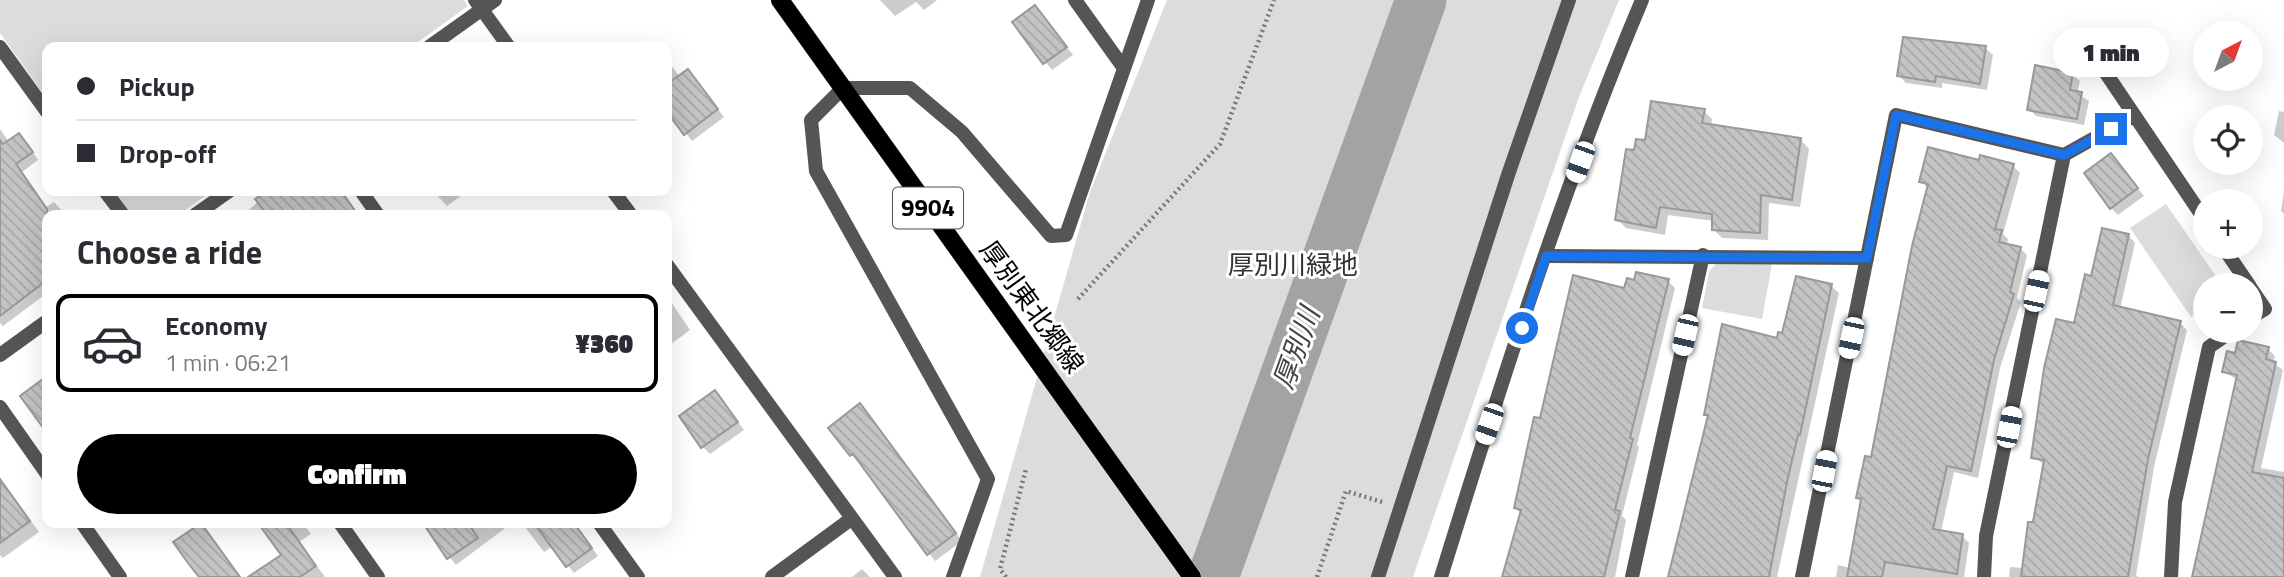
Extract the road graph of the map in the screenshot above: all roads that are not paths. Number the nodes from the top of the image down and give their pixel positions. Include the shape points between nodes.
1 (495, 0) edge
2 (780, 0) edge
3 (1075, 0) edge
4 (1148, 0) edge
5 (1569, 0) edge
6 (1643, 0) edge
7 (478, 5) edge
8 (435, 42) edge
9 (505, 42) edge
10 (0, 47) edge
11 (2089, 48) dead end
12 (1124, 67) junction
13 (843, 89) junction
14 (42, 104) edge
15 (2134, 116) junction
16 (2064, 155) junction
17 (222, 196) edge
18 (2193, 202) edge
19 (202, 210) edge
20 (1703, 255) junction
21 (1546, 256) junction
22 (1867, 258) junction
23 (672, 272) edge
24 (42, 325) edge
25 (2214, 343) edge
26 (0, 355) edge
27 (0, 407) edge
28 (42, 467) edge
29 (851, 519) junction
30 (86, 528) edge
31 (344, 528) edge
32 (603, 528) edge
33 (120, 577) edge
34 (378, 577) edge
35 (638, 577) edge
36 (772, 577) edge
37 (895, 577) edge
38 (953, 577) edge
39 (1192, 577) edge
40 (1378, 577) edge
41 (1441, 577) edge
42 (1632, 577) edge
43 (1802, 577) edge
44 (1984, 577) edge
45 (2171, 577) edge

1 - 7 street
2 - 13 main road, 厚別東北郷線 / 9904
3 - 12 street
4 - 12 street
5 - 40 street
6 - 21 street via 1613,68
7 - 8 street
7 - 9 street
10 - 14 street
11 - 15 street
12 - 13 street via 1066,235 1051,236 962,132 910,88
13 - 38 street via 811,120 816,172 988,480
13 - 39 main road, 厚別東北郷線 / 9904
15 - 16 street
15 - 18 street
16 - 22 street via 1896,115
16 - 44 street via 1986,536
17 - 19 street
20 - 21 street
20 - 22 street
20 - 42 street
21 - 41 street
22 - 43 street
23 - 29 street
24 - 26 street
25 - 45 street via 2208,347 2175,502
27 - 28 street
29 - 36 street
29 - 37 street
30 - 33 street
31 - 34 street
32 - 35 street

